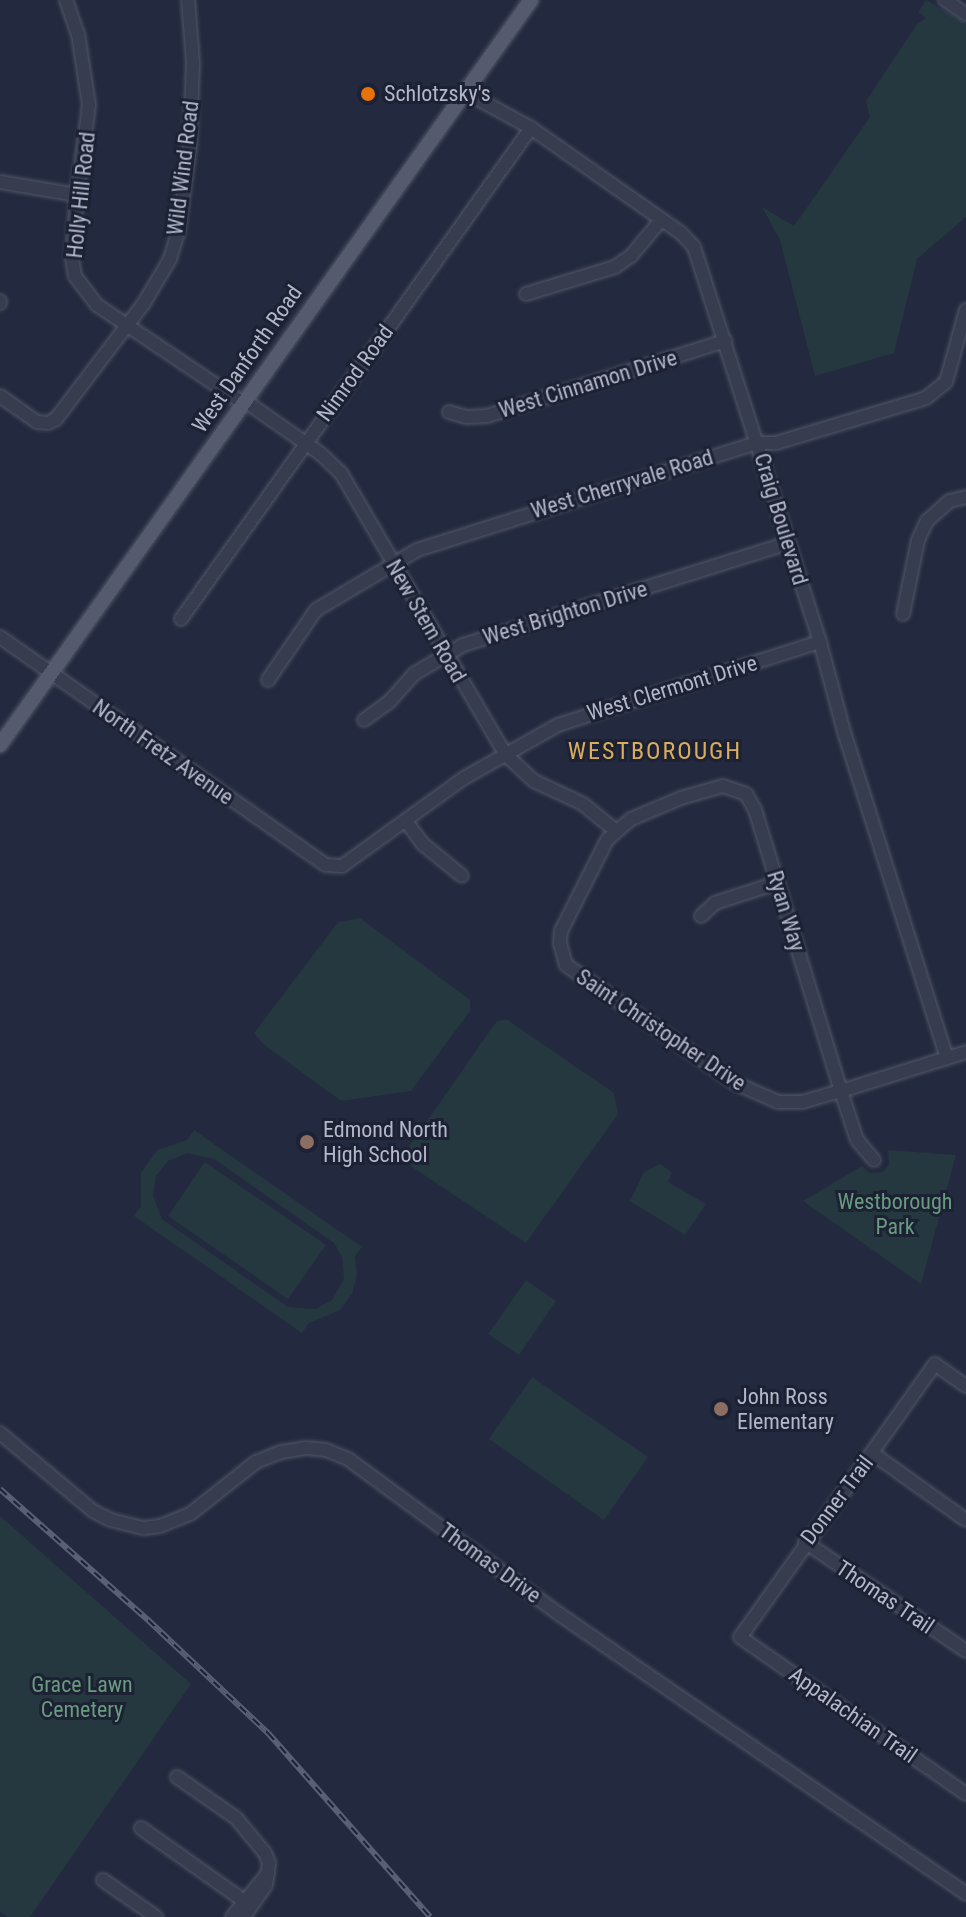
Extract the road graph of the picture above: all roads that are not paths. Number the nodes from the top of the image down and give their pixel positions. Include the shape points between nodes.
1 (66, 0) edge
2 (188, 0) edge
3 (531, 0) edge
4 (945, 0) edge
5 (966, 14) edge
6 (465, 92) junction
7 (531, 128) junction
8 (0, 182) edge
9 (77, 195) junction
10 (661, 220) junction
11 (526, 294) dead end
12 (966, 310) edge
13 (128, 323) junction
14 (725, 341) junction
15 (0, 396) edge
16 (244, 402) junction
17 (449, 412) dead end
18 (305, 442) junction
19 (757, 443) junction
20 (966, 497) edge
21 (788, 543) junction
22 (392, 563) junction
23 (903, 614) dead end
24 (181, 619) dead end
25 (0, 637) edge
26 (820, 642) junction
27 (447, 655) junction
28 (52, 675) junction
29 (268, 680) dead end
30 (364, 720) dead end
31 (0, 745) edge
32 (505, 754) junction
33 (406, 821) junction
34 (616, 831) junction
35 (326, 865) joint
36 (462, 876) dead end
37 (777, 883) junction
38 (701, 916) dead end
39 (966, 1052) edge
40 (947, 1058) junction
41 (841, 1091) junction
42 (874, 1160) dead end
43 (966, 1386) edge
44 (0, 1433) edge
45 (872, 1453) junction
46 (966, 1520) edge
47 (805, 1542) junction
48 (966, 1633) edge
49 (740, 1637) joint
50 (962, 1648) edge
51 (177, 1777) dead end
52 (966, 1794) edge
53 (141, 1828) dead end
54 (103, 1880) dead end
55 (965, 1890) edge
56 (246, 1908) edge
57 (156, 1917) edge
58 (232, 1917) edge

1 - 9 street, Holly Hill Road via 78,34 89,105
2 - 13 street, Wild Wind Road via 193,63 190,144 178,233 158,282
3 - 6 main road, West Danforth Road
4 - 5 street
6 - 7 street, Craig Boulevard
6 - 16 main road, West Danforth Road
7 - 10 street, Craig Boulevard
7 - 18 street, Nimrod Road
8 - 9 street
9 - 13 street, Holly Hill Road via 75,276 97,305
10 - 11 street via 615,267
10 - 14 street, Craig Boulevard via 694,247
12 - 19 street, West Cherryvale Road via 950,370 926,398 776,443
13 - 15 street, Wild Wind Road via 56,419 37,422
13 - 16 street, Holly Hill Road
14 - 17 street, West Cinnamon Drive via 487,416
14 - 19 street, Craig Boulevard
16 - 18 street, New Stem Road
16 - 28 main road, West Danforth Road
18 - 22 street, New Stem Road via 341,473
18 - 24 street, Nimrod Road
19 - 21 street, Craig Boulevard
19 - 22 street, West Cherryvale Road via 444,539
20 - 23 street via 949,501 927,521
21 - 26 street, Craig Boulevard
21 - 27 street, West Brighton Drive via 463,645
22 - 27 street, New Stem Road
22 - 29 street, West Cherryvale Road via 316,610
25 - 28 street, North Fretz Avenue
26 - 32 street, West Clermont Drive via 580,716
26 - 40 street, Craig Boulevard
27 - 30 street, West Brighton Drive via 414,674
27 - 32 street, New Stem Road
28 - 31 main road, West Danforth Road
28 - 35 street, North Fretz Avenue
32 - 33 street, West Clermont Drive
32 - 34 street, New Stem Road via 534,781 583,804
33 - 35 street, West Clermont Drive via 342,866
33 - 36 street via 423,844
34 - 37 street, Ryan Way via 647,810 731,787 751,802
34 - 41 street, Saint Christopher Drive via 600,851 561,931 566,965 762,1097 802,1102
37 - 38 street via 715,903
37 - 41 street, Ryan Way
39 - 40 street, Saint Christopher Drive
40 - 41 street, Saint Christopher Drive
41 - 42 street, Ryan Way via 857,1140
43 - 45 street, Donner Trail via 935,1364
44 - 55 street, Thomas Drive via 93,1511 144,1528 190,1514 256,1462 281,1452 326,1450 348,1459 559,1614
45 - 46 street
45 - 47 street, Donner Trail
47 - 49 street, Donner Trail
47 - 50 street, Thomas Trail
48 - 50 street
49 - 52 street, Appalachian Trail
51 - 56 street via 236,1818 265,1853 268,1873
53 - 56 street
54 - 57 street
56 - 58 street

